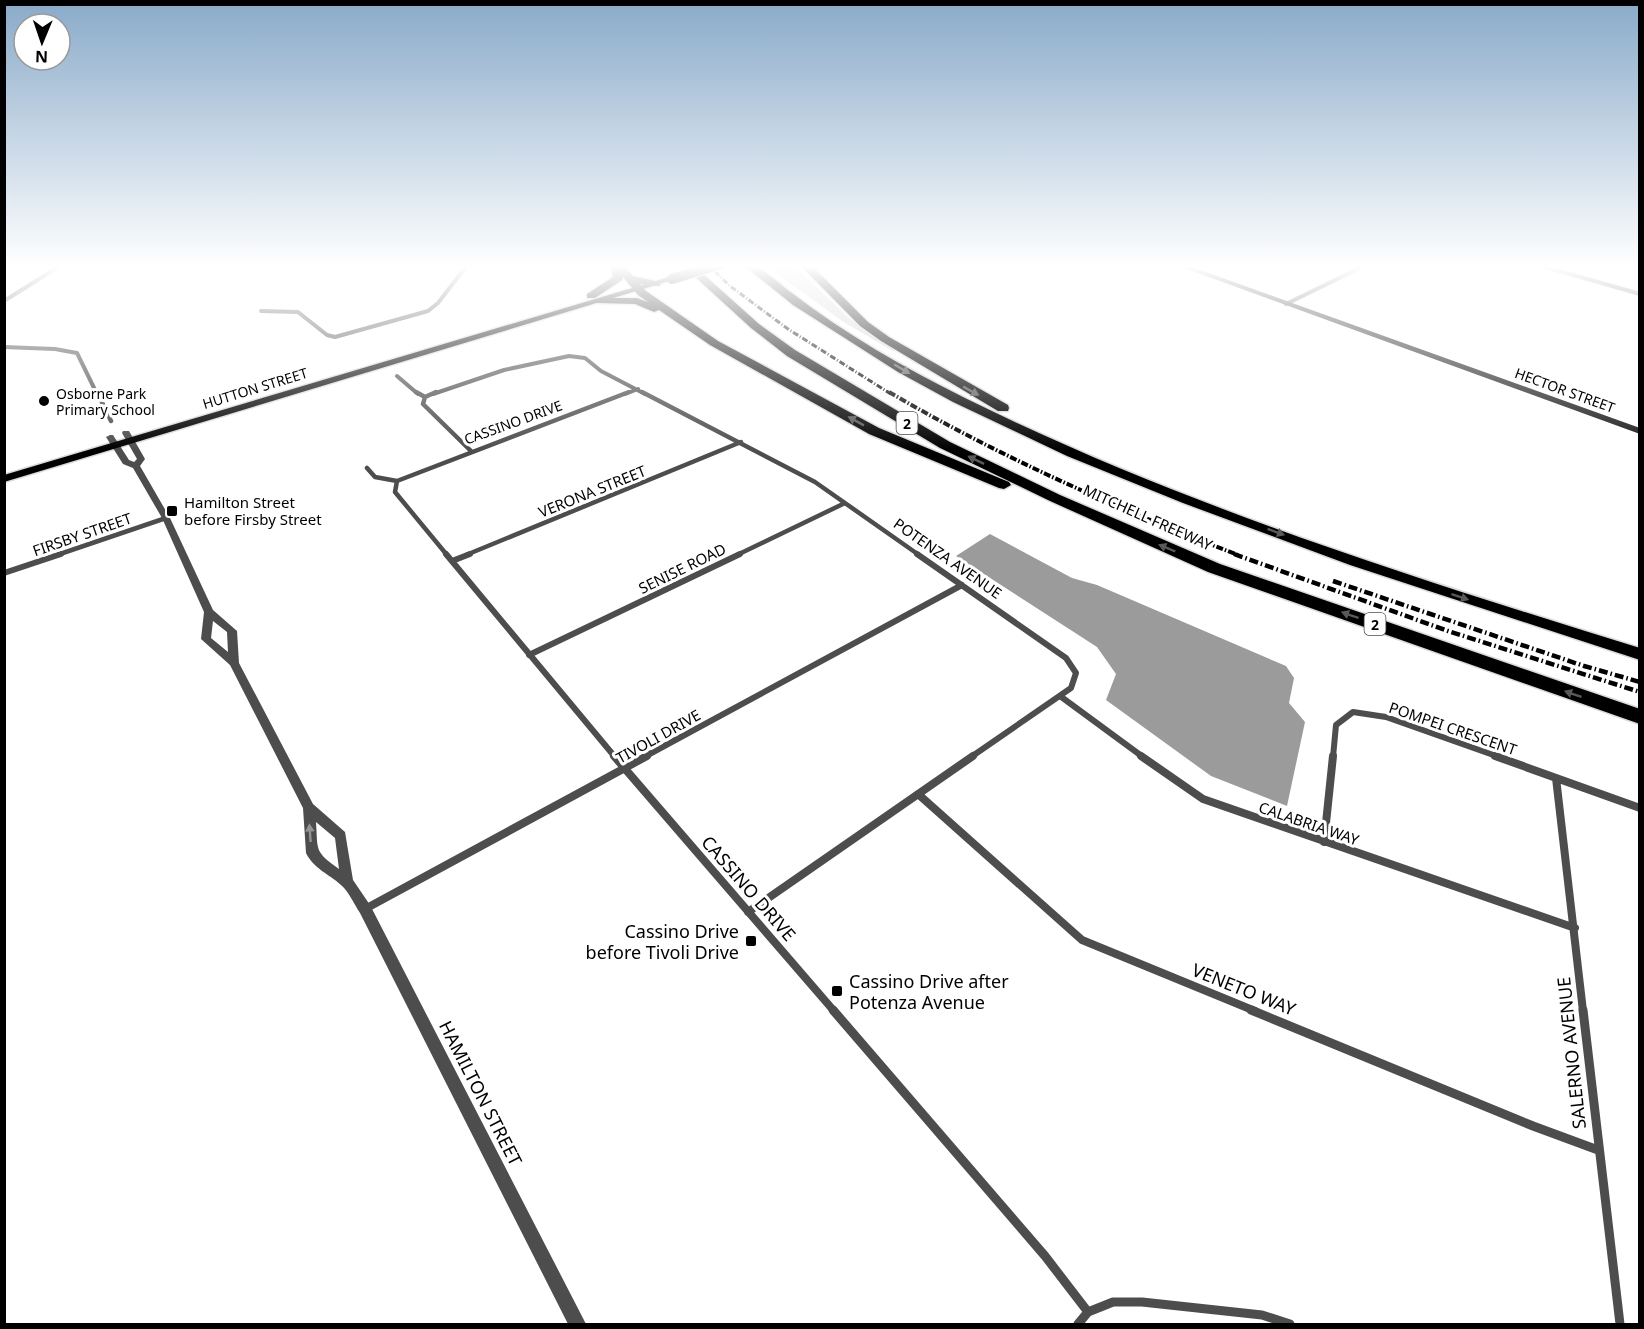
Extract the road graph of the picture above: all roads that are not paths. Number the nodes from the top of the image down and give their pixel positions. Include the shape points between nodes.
1 (316, 326) edge
2 (375, 326) edge
3 (502, 326) edge
4 (688, 326) edge
5 (754, 326) edge
6 (833, 326) edge
7 (867, 326) edge
8 (1348, 326) edge
9 (4, 347) edge
10 (397, 376) dead end
11 (638, 389) junction
12 (425, 397) junction
13 (111, 421) dead end
14 (1640, 430) edge
15 (128, 437) junction
16 (113, 441) junction
17 (741, 442) junction
18 (472, 452) junction
19 (136, 466) junction
20 (367, 468) dead end
21 (4, 469) edge
22 (4, 479) edge
23 (397, 481) junction
24 (845, 503) junction
25 (1221, 512) junction
26 (166, 518) junction
27 (1124, 529) junction
28 (452, 561) junction
29 (4, 573) edge
30 (962, 585) junction
31 (209, 612) junction
32 (1640, 654) edge
33 (529, 655) junction
34 (234, 663) junction
35 (1060, 696) junction
36 (1640, 717) edge
37 (625, 769) junction
38 (1556, 778) junction
39 (918, 794) junction
40 (309, 808) junction
41 (1640, 808) edge
42 (1324, 842) junction
43 (347, 882) junction
44 (365, 909) junction
45 (748, 912) junction
46 (1575, 928) junction
47 (1598, 1150) junction
48 (1088, 1312) junction
49 (577, 1324) edge
50 (1078, 1324) edge
51 (1290, 1324) edge
52 (1620, 1324) edge

1 - 2 street via 327,335 344,335
3 - 15 main road, HUTTON STREET
27 -> 4 highway via 976,475 874,431
27 -> 5 highway, MITCHELL FREEWAY / 2 via 945,445 867,401
6 -> 25 highway, MITCHELL FREEWAY via 924,381 1052,444
7 -> 25 highway via 907,354 1003,409
8 - 14 main road, HECTOR STREET
9 - 13 street via 77,353
10 - 12 street
11 - 12 street, POTENZA AVENUE via 582,357 572,356 525,364
11 - 17 street, POTENZA AVENUE
11 - 18 street, CASSINO DRIVE
12 - 18 street via 423,404
15 - 16 main road, HUTTON STREET
15 - 19 street, HAMILTON STREET via 141,459
16 - 19 street, HAMILTON STREET via 126,462
16 - 21 main road, HUTTON STREET
16 - 22 main road, HUTTON STREET
17 - 24 street, POTENZA AVENUE
17 - 28 street, VERONA STREET
18 - 23 street, CASSINO DRIVE
19 - 26 street, HAMILTON STREET
20 - 23 street via 375,477
23 - 28 street, CASSINO DRIVE via 395,492
24 - 30 street, POTENZA AVENUE
24 - 33 street, SENISE ROAD
25 -> 32 highway, MITCHELL FREEWAY via 1419,583
26 - 29 street, FIRSBY STREET
26 - 31 street, HAMILTON STREET
36 -> 27 highway, MITCHELL FREEWAY / 2 via 1214,568
28 - 33 street, CASSINO DRIVE
30 - 35 street, POTENZA AVENUE via 1066,658 1076,674 1071,688
30 - 37 street, TIVOLI DRIVE
31 - 34 street, HAMILTON STREET via 232,631
31 - 34 street, HAMILTON STREET via 206,639
33 - 37 street, CASSINO DRIVE
34 - 40 street, HAMILTON STREET
35 - 39 street, POTENZA AVENUE
35 - 42 street, CALABRIA WAY via 1203,799
37 - 44 street, TIVOLI DRIVE
37 - 45 street, CASSINO DRIVE
38 - 41 street, POMPEI CRESCENT
38 - 42 street, POMPEI CRESCENT via 1386,717 1353,712 1336,725
38 - 46 street, SALERNO AVENUE
39 - 45 street, POTENZA AVENUE
39 - 47 street, VENETO WAY via 1082,940
40 - 43 street, HAMILTON STREET via 341,836
43 -> 40 street, HAMILTON STREET via 312,853
42 - 46 street, CALABRIA WAY
43 - 44 street, HAMILTON STREET
44 - 49 street, HAMILTON STREET
45 - 48 street, CASSINO DRIVE via 1045,1256
46 - 47 street, SALERNO AVENUE
47 - 52 street, SALERNO AVENUE
48 - 50 street
48 - 51 street via 1113,1302 1142,1302 1262,1315

